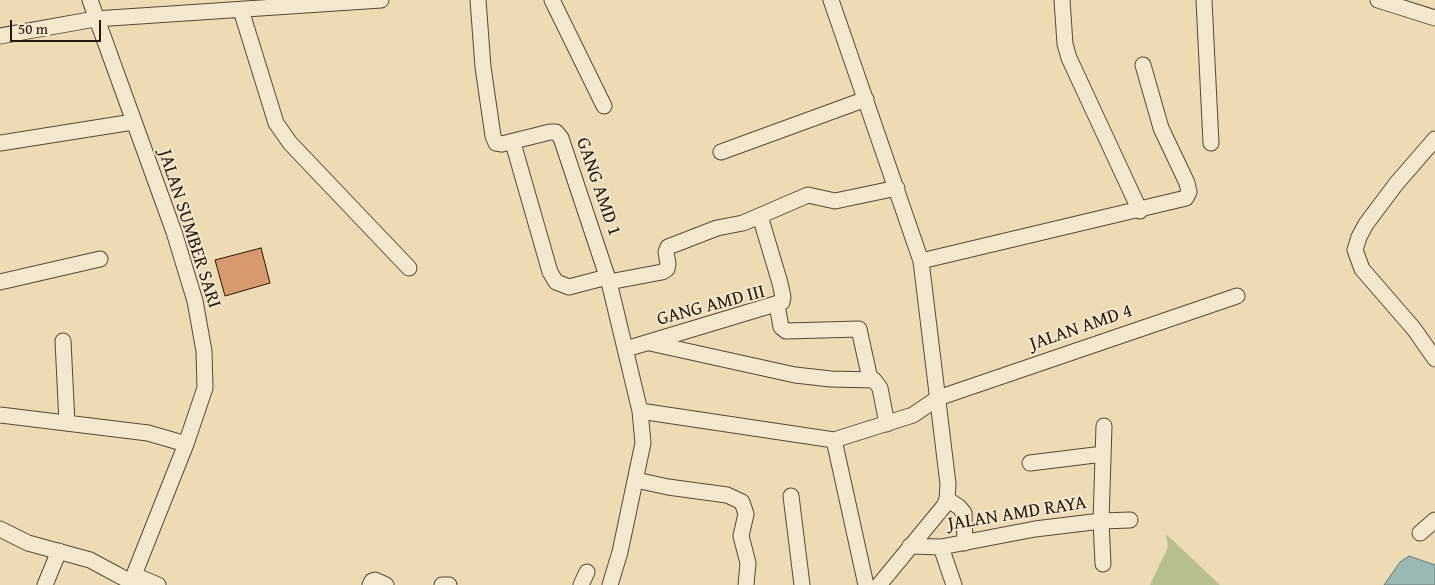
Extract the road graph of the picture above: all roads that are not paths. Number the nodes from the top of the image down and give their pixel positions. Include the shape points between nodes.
1 (90, 0) edge
2 (381, 0) edge
3 (478, 0) edge
4 (552, 0) edge
5 (831, 0) edge
6 (1062, 0) edge
7 (1204, 0) edge
8 (1378, 0) edge
9 (269, 4) edge
10 (241, 10) junction
11 (1435, 18) edge
12 (95, 19) junction
13 (0, 36) edge
14 (1143, 65) dead end
15 (866, 99) junction
16 (604, 106) dead end
17 (133, 122) junction
18 (1435, 139) edge
19 (1211, 142) dead end
20 (0, 143) edge
21 (513, 143) junction
22 (721, 152) dead end
23 (896, 188) junction
24 (1140, 211) junction
25 (760, 216) junction
26 (100, 259) dead end
27 (922, 261) junction
28 (409, 268) dead end
29 (608, 279) junction
30 (0, 282) edge
31 (1237, 296) dead end
32 (777, 305) junction
33 (63, 341) dead end
34 (650, 343) junction
35 (626, 349) junction
36 (1435, 359) edge
37 (870, 380) junction
38 (938, 398) junction
39 (640, 411) junction
40 (0, 415) edge
41 (67, 423) junction
42 (887, 424) junction
43 (1104, 426) dead end
44 (834, 440) junction
45 (186, 444) junction
46 (1103, 454) junction
47 (1030, 463) dead end
48 (636, 480) junction
49 (792, 496) dead end
50 (947, 499) junction
51 (1130, 520) dead end
52 (1101, 521) junction
53 (0, 529) edge
54 (965, 543) junction
55 (910, 546) junction
56 (941, 547) junction
57 (59, 551) junction
58 (1103, 564) dead end
59 (132, 581) edge
60 (45, 585) edge
61 (158, 585) edge
62 (370, 585) edge
63 (386, 585) edge
64 (442, 585) edge
65 (449, 585) edge
66 (610, 585) edge
67 (746, 585) edge
68 (802, 585) edge
69 (866, 585) edge
70 (879, 585) edge
71 (954, 585) edge

1 - 12 street, JALAN SUMBER SARI
2 - 9 street
3 - 21 street via 493,136 496,143
4 - 16 street
5 - 15 street
6 - 24 street via 1069,58
7 - 19 street
8 - 11 street
9 - 10 street
10 - 12 street
10 - 28 street via 276,122 290,143
12 - 13 street
12 - 17 street, JALAN SUMBER SARI
14 - 24 street via 1162,128 1189,192 1180,202
15 - 22 street
15 - 23 street
17 - 20 street
17 - 45 street, JALAN SUMBER SARI via 174,232 195,301 204,352 205,388
18 - 36 street via 1366,224 1355,250 1362,269 1414,329
21 - 29 street via 550,272 556,282 568,287
21 - 29 street, GANG AMD 1 via 550,132 556,132 561,138
23 - 25 street via 835,201 808,195
23 - 27 street
24 - 27 street
25 - 29 street via 668,247 667,270
25 - 32 street via 784,297
26 - 30 street
27 - 38 street
29 - 35 street, GANG AMD 1
31 - 38 street, JALAN AMD 4
32 - 34 street, GANG AMD III
32 - 37 street, GANG AMD III via 781,327 786,331 859,329
33 - 41 street
34 - 35 street, GANG AMD III
34 - 37 street via 795,375
35 - 39 street, GANG AMD 1
37 - 42 street via 877,382 880,388
38 - 42 street via 920,412
38 - 50 street
39 - 44 street
39 - 48 street, GANG AMD 1 via 643,444
40 - 41 street
41 - 45 street via 148,433
42 - 44 street
43 - 46 street
44 - 69 street
45 - 59 street, JALAN SUMBER SARI
46 - 47 street
46 - 52 street
48 - 66 street, GANG AMD 1
48 - 67 street via 727,495 742,502 746,514 741,536 748,563
49 - 68 street
50 - 54 street via 964,513
50 - 55 street
51 - 52 street, JALAN AMD RAYA
52 - 54 street, JALAN AMD RAYA via 1035,529
52 - 58 street
53 - 57 street via 28,543
54 - 56 street, JALAN AMD RAYA
55 - 56 street, JALAN AMD RAYA
55 - 70 street
56 - 71 street
57 - 59 street via 90,560
57 - 60 street
59 - 61 street
62 - 63 street via 375,580
64 - 65 street

